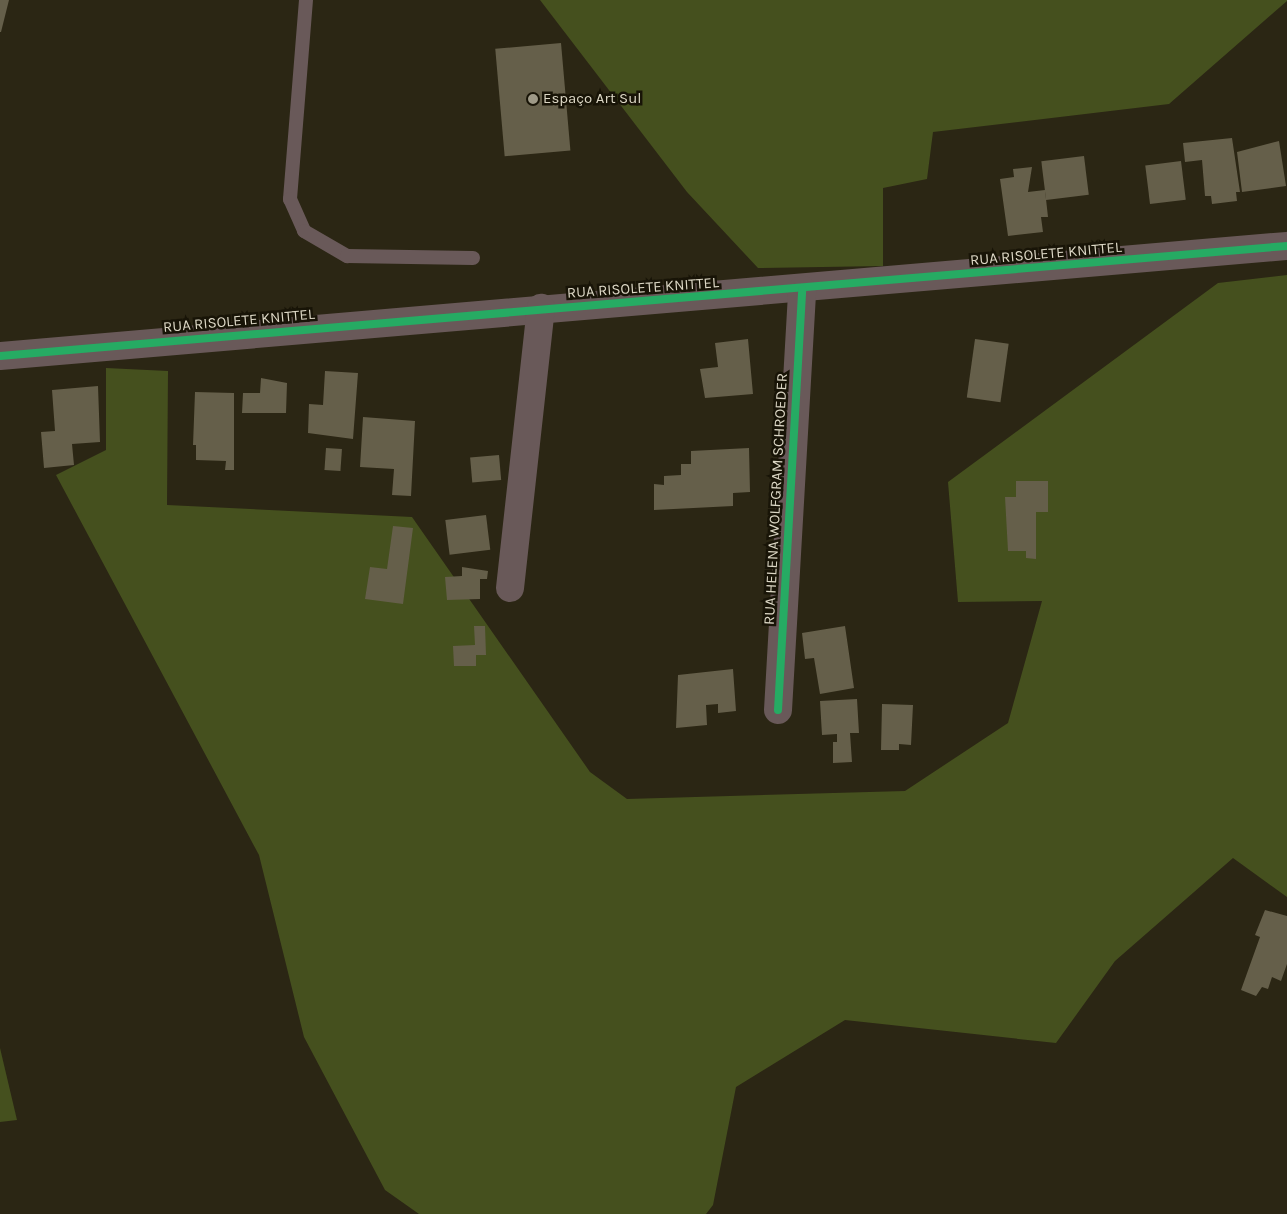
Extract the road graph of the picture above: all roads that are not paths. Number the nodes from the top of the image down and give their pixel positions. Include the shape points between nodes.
1 (306, 0) edge
2 (1287, 246) edge
3 (473, 258) dead end
4 (802, 290) junction
5 (541, 308) junction
6 (0, 356) edge
7 (510, 588) dead end
8 (778, 710) dead end

1 - 3 lane via 290,199 304,232 347,256
2 - 4 street, RUA RISOLETE KNITTEL
4 - 5 street, RUA RISOLETE KNITTEL
4 - 8 street, RUA HELENA WOLFGRAM SCHROEDER
5 - 6 street, RUA RISOLETE KNITTEL
5 - 7 street

